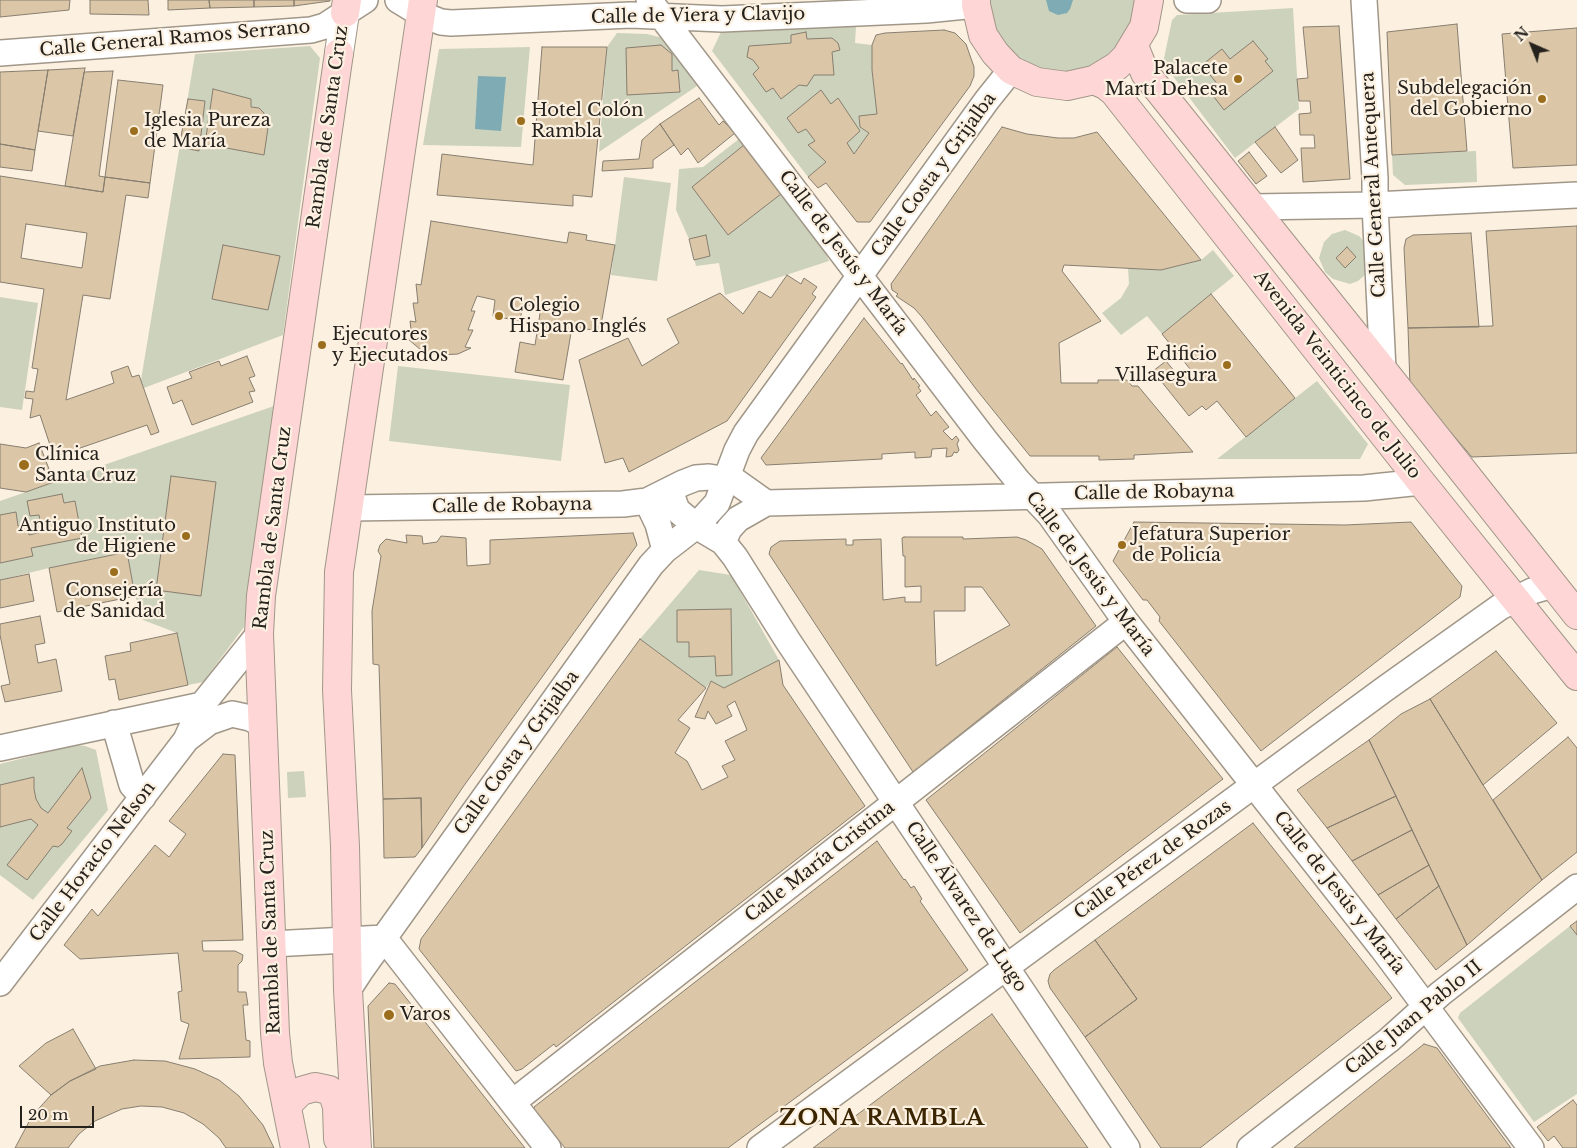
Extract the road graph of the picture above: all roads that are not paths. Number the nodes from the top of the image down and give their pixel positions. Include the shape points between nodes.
1 (398, 0) edge
2 (1149, 0) edge
3 (1186, 0) edge
4 (1208, 0) edge
5 (1364, 0) edge
6 (976, 2) edge
7 (352, 4) edge
8 (422, 7) edge
9 (655, 8) edge
10 (1134, 46) junction
11 (0, 53) edge
12 (339, 53) joint
13 (1011, 70) junction
14 (1094, 80) junction
15 (1577, 195) edge
16 (1375, 205) junction
17 (1253, 207) junction
18 (860, 276) junction
19 (1383, 370) junction
20 (725, 479) junction
21 (1421, 482) junction
22 (672, 489) junction
23 (1033, 496) junction
24 (648, 501) junction
25 (766, 503) junction
26 (349, 508) junction
27 (696, 526) junction
28 (723, 542) junction
29 (665, 550) junction
30 (1553, 585) junction
31 (1516, 598) junction
32 (1577, 615) edge
33 (1126, 622) junction
34 (259, 634) junction
35 (1577, 676) edge
36 (202, 705) junction
37 (114, 723) junction
38 (262, 725) junction
39 (186, 740) junction
40 (0, 748) edge
41 (1255, 785) junction
42 (143, 797) junction
43 (896, 803) junction
44 (1577, 888) edge
45 (384, 938) junction
46 (349, 940) junction
47 (272, 944) junction
48 (1006, 968) junction
49 (0, 983) edge
50 (348, 990) junction
51 (1426, 1006) junction
52 (513, 1102) junction
53 (287, 1106) junction
54 (295, 1148) edge
55 (338, 1148) edge
56 (357, 1148) edge
57 (548, 1148) edge
58 (760, 1148) edge
59 (1127, 1148) edge
60 (1250, 1148) edge
61 (1531, 1148) edge

1 - 8 street, Calle de Viera y Clavijo
2 - 10 main road via 1144,27
3 - 4 street
5 - 16 street, Calle General Antequera
6 - 9 street, Calle de Viera y Clavijo via 926,10 722,19
6 - 13 main road via 984,35
7 - 11 street, Calle General Ramos Serrano via 325,26 311,30
7 - 12 street, Rambla de Santa Cruz
8 - 9 street, Calle de Viera y Clavijo via 441,22 451,23 631,15
8 - 26 main road
9 - 18 street, Calle de Jesús y María
10 - 14 main road via 1117,66
10 - 17 main road via 1145,73
12 - 34 main road, Rambla de Santa Cruz via 261,596
13 - 14 main road via 1047,84 1067,86
13 - 18 street, Calle Costa y Grijalba
14 - 21 main road, Avenida Veinticinco de Julio via 1114,92
15 - 16 street
16 - 17 street
16 - 19 street, Calle General Antequera
17 - 19 main road
18 - 20 street, Calle Costa y Grijalba via 746,433
18 - 23 street, Calle de Jesús y María via 990,446
19 - 30 main road
20 - 22 street, Calle de Robayna via 696,478
20 - 25 street via 735,481
20 - 27 street, Calle Costa y Grijalba via 717,503
21 - 23 street, Calle de Robayna via 1364,488
21 - 31 main road, Avenida Veinticinco de Julio
22 - 24 street, Calle de Robayna
22 - 27 street, Calle Álvarez de Lugo via 677,510
23 - 25 street, Calle de Robayna
23 - 33 street, Calle de Jesús y María via 1063,531
24 - 26 street, Calle de Robayna via 608,505
24 - 29 street
25 - 28 street, Calle de Robayna via 737,520
26 - 46 main road via 339,572 337,651
27 - 28 street, Calle Álvarez de Lugo
27 - 29 street, Calle Costa y Grijalba
28 - 43 street, Calle Álvarez de Lugo
29 - 45 street, Calle Costa y Grijalba via 651,565
30 - 31 street, Calle Pérez de Rozas
30 - 32 main road
31 - 35 main road, Avenida Veinticinco de Julio
31 - 41 street, Calle Pérez de Rozas
33 - 41 street, Calle de Jesús y María
33 - 43 street, Calle María Cristina
34 - 36 street
34 - 38 main road, Rambla de Santa Cruz
36 - 37 street
36 - 39 street
37 - 40 street
37 - 42 street via 132,784
38 - 39 street via 232,714 209,722
38 - 47 main road, Rambla de Santa Cruz
39 - 42 street, Calle Horacio Nelson
41 - 48 street, Calle Pérez de Rozas
41 - 51 street, Calle de Jesús y María
42 - 49 street, Calle Horacio Nelson
43 - 48 street, Calle Álvarez de Lugo
43 - 52 street, Calle María Cristina
44 - 51 street, Calle Juan Pablo II
45 - 46 street
45 - 50 street, Calle Costa y Grijalba
45 - 52 street
46 - 47 street
46 - 50 main road
47 - 53 main road, Rambla de Santa Cruz via 274,1027
48 - 58 street, Calle Pérez de Rozas
48 - 59 street, Calle Álvarez de Lugo
50 - 56 main road
51 - 60 street, Calle Juan Pablo II via 1390,1040
51 - 61 street, Calle de Jesús y María
52 - 57 street
53 - 54 main road, Rambla de Santa Cruz
53 - 55 main road via 301,1091 316,1087 329,1090 337,1107

